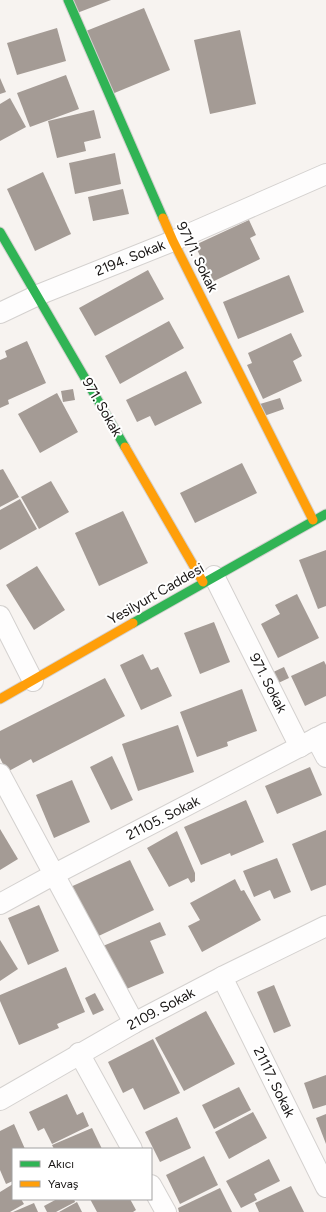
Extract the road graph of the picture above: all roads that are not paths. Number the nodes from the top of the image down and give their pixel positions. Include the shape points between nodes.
1 (68, 0) edge
2 (326, 174) edge
3 (0, 232) edge
4 (173, 241) junction
5 (38, 295) junction
6 (0, 314) edge
7 (326, 514) edge
8 (313, 520) junction
9 (209, 579) junction
10 (0, 616) edge
11 (33, 681) junction
12 (0, 699) edge
13 (314, 739) edge
14 (326, 757) edge
15 (0, 774) edge
16 (53, 875) junction
17 (0, 904) edge
18 (326, 926) edge
19 (222, 977) junction
20 (134, 1023) junction
21 (79, 1053) junction
22 (0, 1100) edge
23 (131, 1148) edge
24 (152, 1187) edge
25 (326, 1187) edge
26 (166, 1212) edge

1 - 4 street, 971/1. Sokak
2 - 4 street, 2194. Sokak
3 - 5 street, 971. Sokak
4 - 5 street, 2194. Sokak
4 - 8 street, 971/1. Sokak
5 - 6 street, 2194. Sokak
5 - 9 street, 971. Sokak
7 - 8 street, Yesilyurt Caddesi
8 - 9 street, Yesilyurt Caddesi
9 - 11 street, Yesilyurt Caddesi
9 - 13 street, 971. Sokak
10 - 11 street
11 - 12 street, Yesilyurt Caddesi
13 - 14 street, 971. Sokak
13 - 16 street, 21105. Sokak
15 - 16 street
16 - 17 street, 21105. Sokak
16 - 20 street
18 - 19 street, 2109. Sokak
19 - 20 street, 2109. Sokak
19 - 25 street, 21117. Sokak
20 - 21 street, 2109. Sokak
21 - 22 street, 2109. Sokak
21 - 23 street
24 - 26 street

